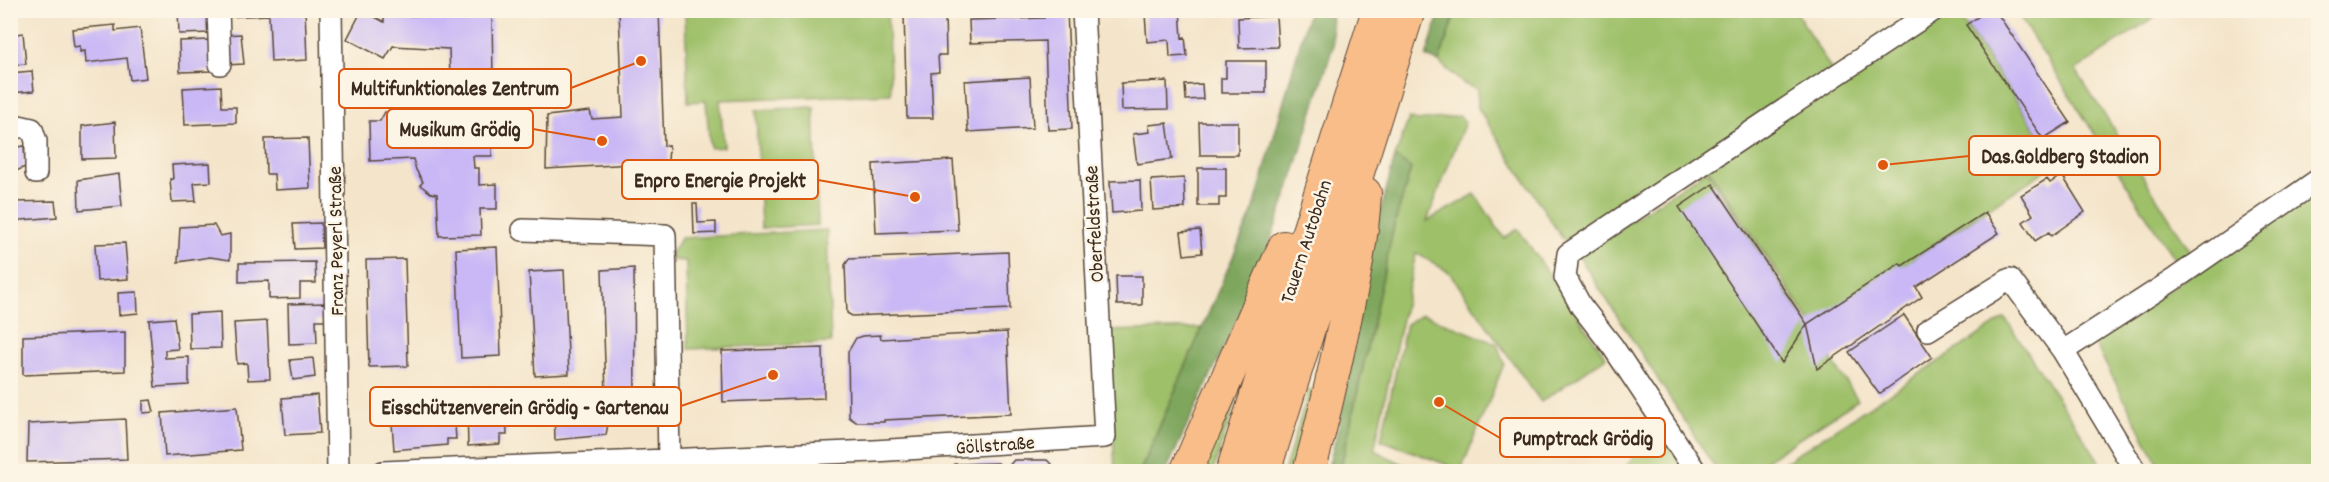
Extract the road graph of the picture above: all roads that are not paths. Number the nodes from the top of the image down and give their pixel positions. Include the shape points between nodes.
1 (218, 10) edge
2 (331, 10) edge
3 (1083, 10) edge
4 (1378, 10) edge
5 (1409, 10) edge
6 (1934, 10) edge
7 (220, 64) dead end
8 (1359, 71) junction
9 (10, 124) edge
10 (1367, 144) junction
11 (36, 173) dead end
12 (2319, 180) edge
13 (523, 230) dead end
14 (1928, 330) dead end
15 (2063, 351) junction
16 (1105, 436) joint
17 (669, 459) junction
18 (338, 471) edge
19 (383, 471) edge
20 (1186, 471) edge
21 (1232, 471) edge
22 (1264, 471) edge
23 (1309, 471) edge
24 (1696, 471) edge
25 (2136, 471) edge

1 - 7 street
2 - 18 street, Franz Peyerl Straße
3 - 16 street, Oberfeldstraße
4 - 8 highway, Tauern Autobahn
5 - 10 highway, Tauern Autobahn
6 - 24 street via 1568,254 1565,276 1581,306 1614,347
8 - 20 highway via 1322,134 1271,279
8 - 21 highway, Tauern Autobahn
9 - 11 street via 32,129
10 - 22 highway, Tauern Autobahn
10 - 23 highway via 1364,222
12 - 15 street
13 - 17 street via 665,235
14 - 15 street via 2010,279
15 - 25 street
16 - 17 street, Göllstraße via 874,452
17 - 19 street, Göllstraße

